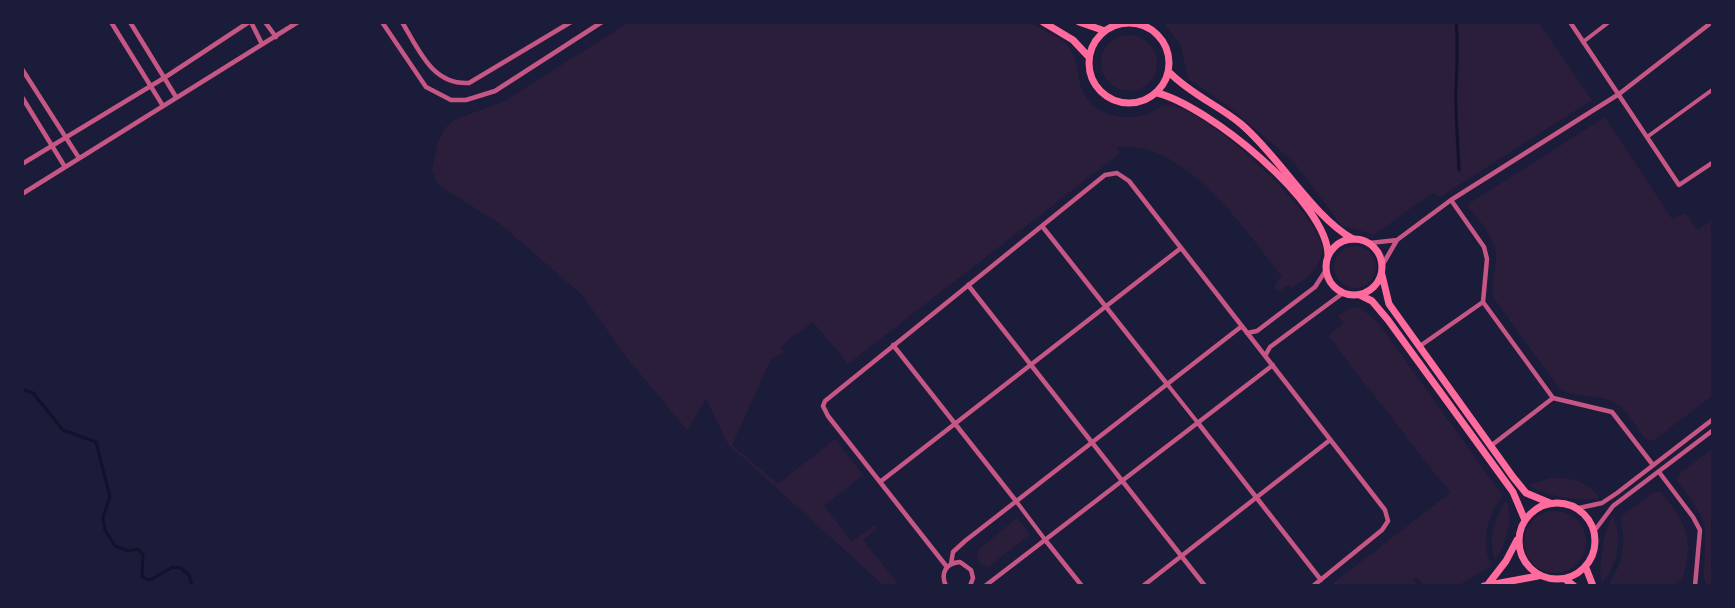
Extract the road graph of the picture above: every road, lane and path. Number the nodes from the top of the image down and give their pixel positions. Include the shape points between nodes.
1 (111, 22) edge
2 (130, 22) edge
3 (250, 22) edge
4 (265, 22) edge
5 (298, 22) edge
6 (382, 22) edge
7 (402, 22) edge
8 (571, 22) edge
9 (602, 22) edge
10 (1043, 22) edge
11 (1079, 22) edge
12 (1570, 22) edge
13 (1609, 22) edge
14 (1712, 22) edge
15 (1139, 23) edge
16 (1115, 24) edge
17 (1105, 31) junction
18 (276, 37) junction
19 (1583, 42) junction
20 (262, 44) junction
21 (1088, 56) junction
22 (22, 69) edge
23 (1170, 73) junction
24 (164, 78) junction
25 (150, 86) junction
26 (1713, 90) edge
27 (1157, 93) junction
28 (1619, 94) junction
29 (22, 97) edge
30 (176, 97) junction
31 (163, 106) junction
32 (1647, 137) junction
33 (65, 138) junction
34 (53, 145) junction
35 (79, 158) junction
36 (1713, 163) edge
37 (22, 164) edge
38 (65, 166) junction
39 (22, 194) edge
40 (1451, 200) junction
41 (1042, 226) junction
42 (1353, 238) junction
43 (1397, 240) junction
44 (1370, 243) junction
45 (1181, 248) junction
46 (1328, 256) junction
47 (1383, 264) junction
48 (1326, 270) junction
49 (1382, 275) junction
50 (968, 285) junction
51 (1343, 293) junction
52 (1360, 295) junction
53 (1483, 302) junction
54 (1106, 306) junction
55 (1242, 326) junction
56 (1247, 333) junction
57 (893, 345) junction
58 (1420, 346) junction
59 (1265, 356) junction
60 (1031, 364) junction
61 (1273, 364) junction
62 (1167, 384) junction
63 (1553, 398) junction
64 (1713, 420) edge
65 (955, 423) junction
66 (1198, 423) junction
67 (1713, 431) edge
68 (1330, 440) junction
69 (1092, 442) junction
70 (1492, 445) junction
71 (1653, 465) junction
72 (1659, 472) junction
73 (1123, 481) junction
74 (880, 482) junction
75 (1256, 497) junction
76 (1016, 501) junction
77 (1550, 503) junction
78 (1579, 508) junction
79 (1524, 518) junction
80 (1595, 530) junction
81 (1518, 538) junction
82 (1046, 541) junction
83 (1181, 555) junction
84 (949, 566) junction
85 (1586, 568) junction
86 (1539, 576) junction
87 (1565, 579) junction
88 (1321, 580) junction
89 (1487, 584) edge
90 (946, 585) edge
91 (970, 585) edge
92 (985, 585) edge
93 (1082, 585) edge
94 (1143, 585) edge
95 (1205, 585) edge
96 (1313, 585) edge
97 (1574, 585) edge
98 (1593, 585) edge
99 (1693, 585) edge

1 - 25 street
2 - 24 street
3 - 20 street
3 - 24 street
4 - 18 street
5 - 18 street
6 - 9 street via 426,87 451,100 466,100 495,91
7 - 8 street via 433,71 456,84 469,83
10 - 21 main road via 1073,40
11 - 17 main road
12 - 19 street
13 - 19 street
14 - 28 street
15 - 16 main road
15 - 23 main road via 1152,29 1164,44
16 - 17 main road
17 - 21 main road
18 - 20 street
19 - 28 street
20 - 30 street
21 - 27 main road via 1088,73 1111,100 1139,102
22 - 33 street
23 - 27 main road
23 - 42 main road via 1190,92 1239,122 1269,150 1337,230
24 - 25 street
24 - 30 street
25 - 31 street
25 - 33 street
26 - 32 street
27 - 46 main road via 1184,102 1212,119 1261,159 1321,228 1328,243
28 - 32 street
28 - 40 street
29 - 34 street
30 - 31 street
31 - 35 street
32 - 36 street via 1679,185
33 - 34 street
33 - 35 street
34 - 37 street
34 - 38 street
35 - 38 street
38 - 39 street
40 - 43 street
40 - 53 street via 1484,247 1487,259
41 - 45 street via 1105,175 1117,173 1129,181
41 - 50 street
41 - 54 street
42 - 44 main road
42 - 46 main road via 1335,246
43 - 44 street
43 - 47 street
44 - 47 main road
45 - 54 street
45 - 55 street
46 - 48 main road
47 - 49 main road
48 - 51 main road via 1330,282
48 - 56 street via 1315,287 1257,331
49 - 52 main road via 1374,288
49 - 58 main road via 1389,304
50 - 57 street
50 - 60 street
51 - 52 main road
51 - 59 street via 1270,347
52 - 79 main road via 1372,301 1388,320 1513,492
53 - 58 street
53 - 63 street
54 - 60 street
54 - 62 street
55 - 56 street
55 - 62 street
56 - 59 street
57 - 65 street
57 - 74 street via 832,394 823,406
58 - 70 main road
59 - 61 street
60 - 65 street
60 - 69 street
61 - 66 street
61 - 68 street
62 - 66 street
62 - 69 street
63 - 70 street
63 - 71 street via 1612,412
64 - 71 street
65 - 74 street
65 - 76 street
66 - 73 street
66 - 75 street
67 - 72 street
68 - 75 street
68 - 88 street via 1385,510 1388,521
69 - 73 street
69 - 76 street
70 - 77 main road via 1526,493
71 - 78 street via 1602,503
72 - 80 street via 1607,512
72 - 99 street via 1700,530
73 - 82 street
73 - 83 street
74 - 84 street
75 - 83 street
75 - 88 street
76 - 82 street
76 - 84 street via 957,547
77 - 78 main road
77 - 79 main road
78 - 80 main road
79 - 81 main road
80 - 85 main road via 1594,552
81 - 86 main road via 1523,561
81 - 89 main road
82 - 92 street
82 - 93 street
83 - 94 street
83 - 95 street
84 - 90 street via 943,574
84 - 91 street via 960,562 970,568
85 - 87 main road
85 - 98 main road
86 - 87 main road
86 - 89 main road
87 - 97 main road
88 - 96 street

